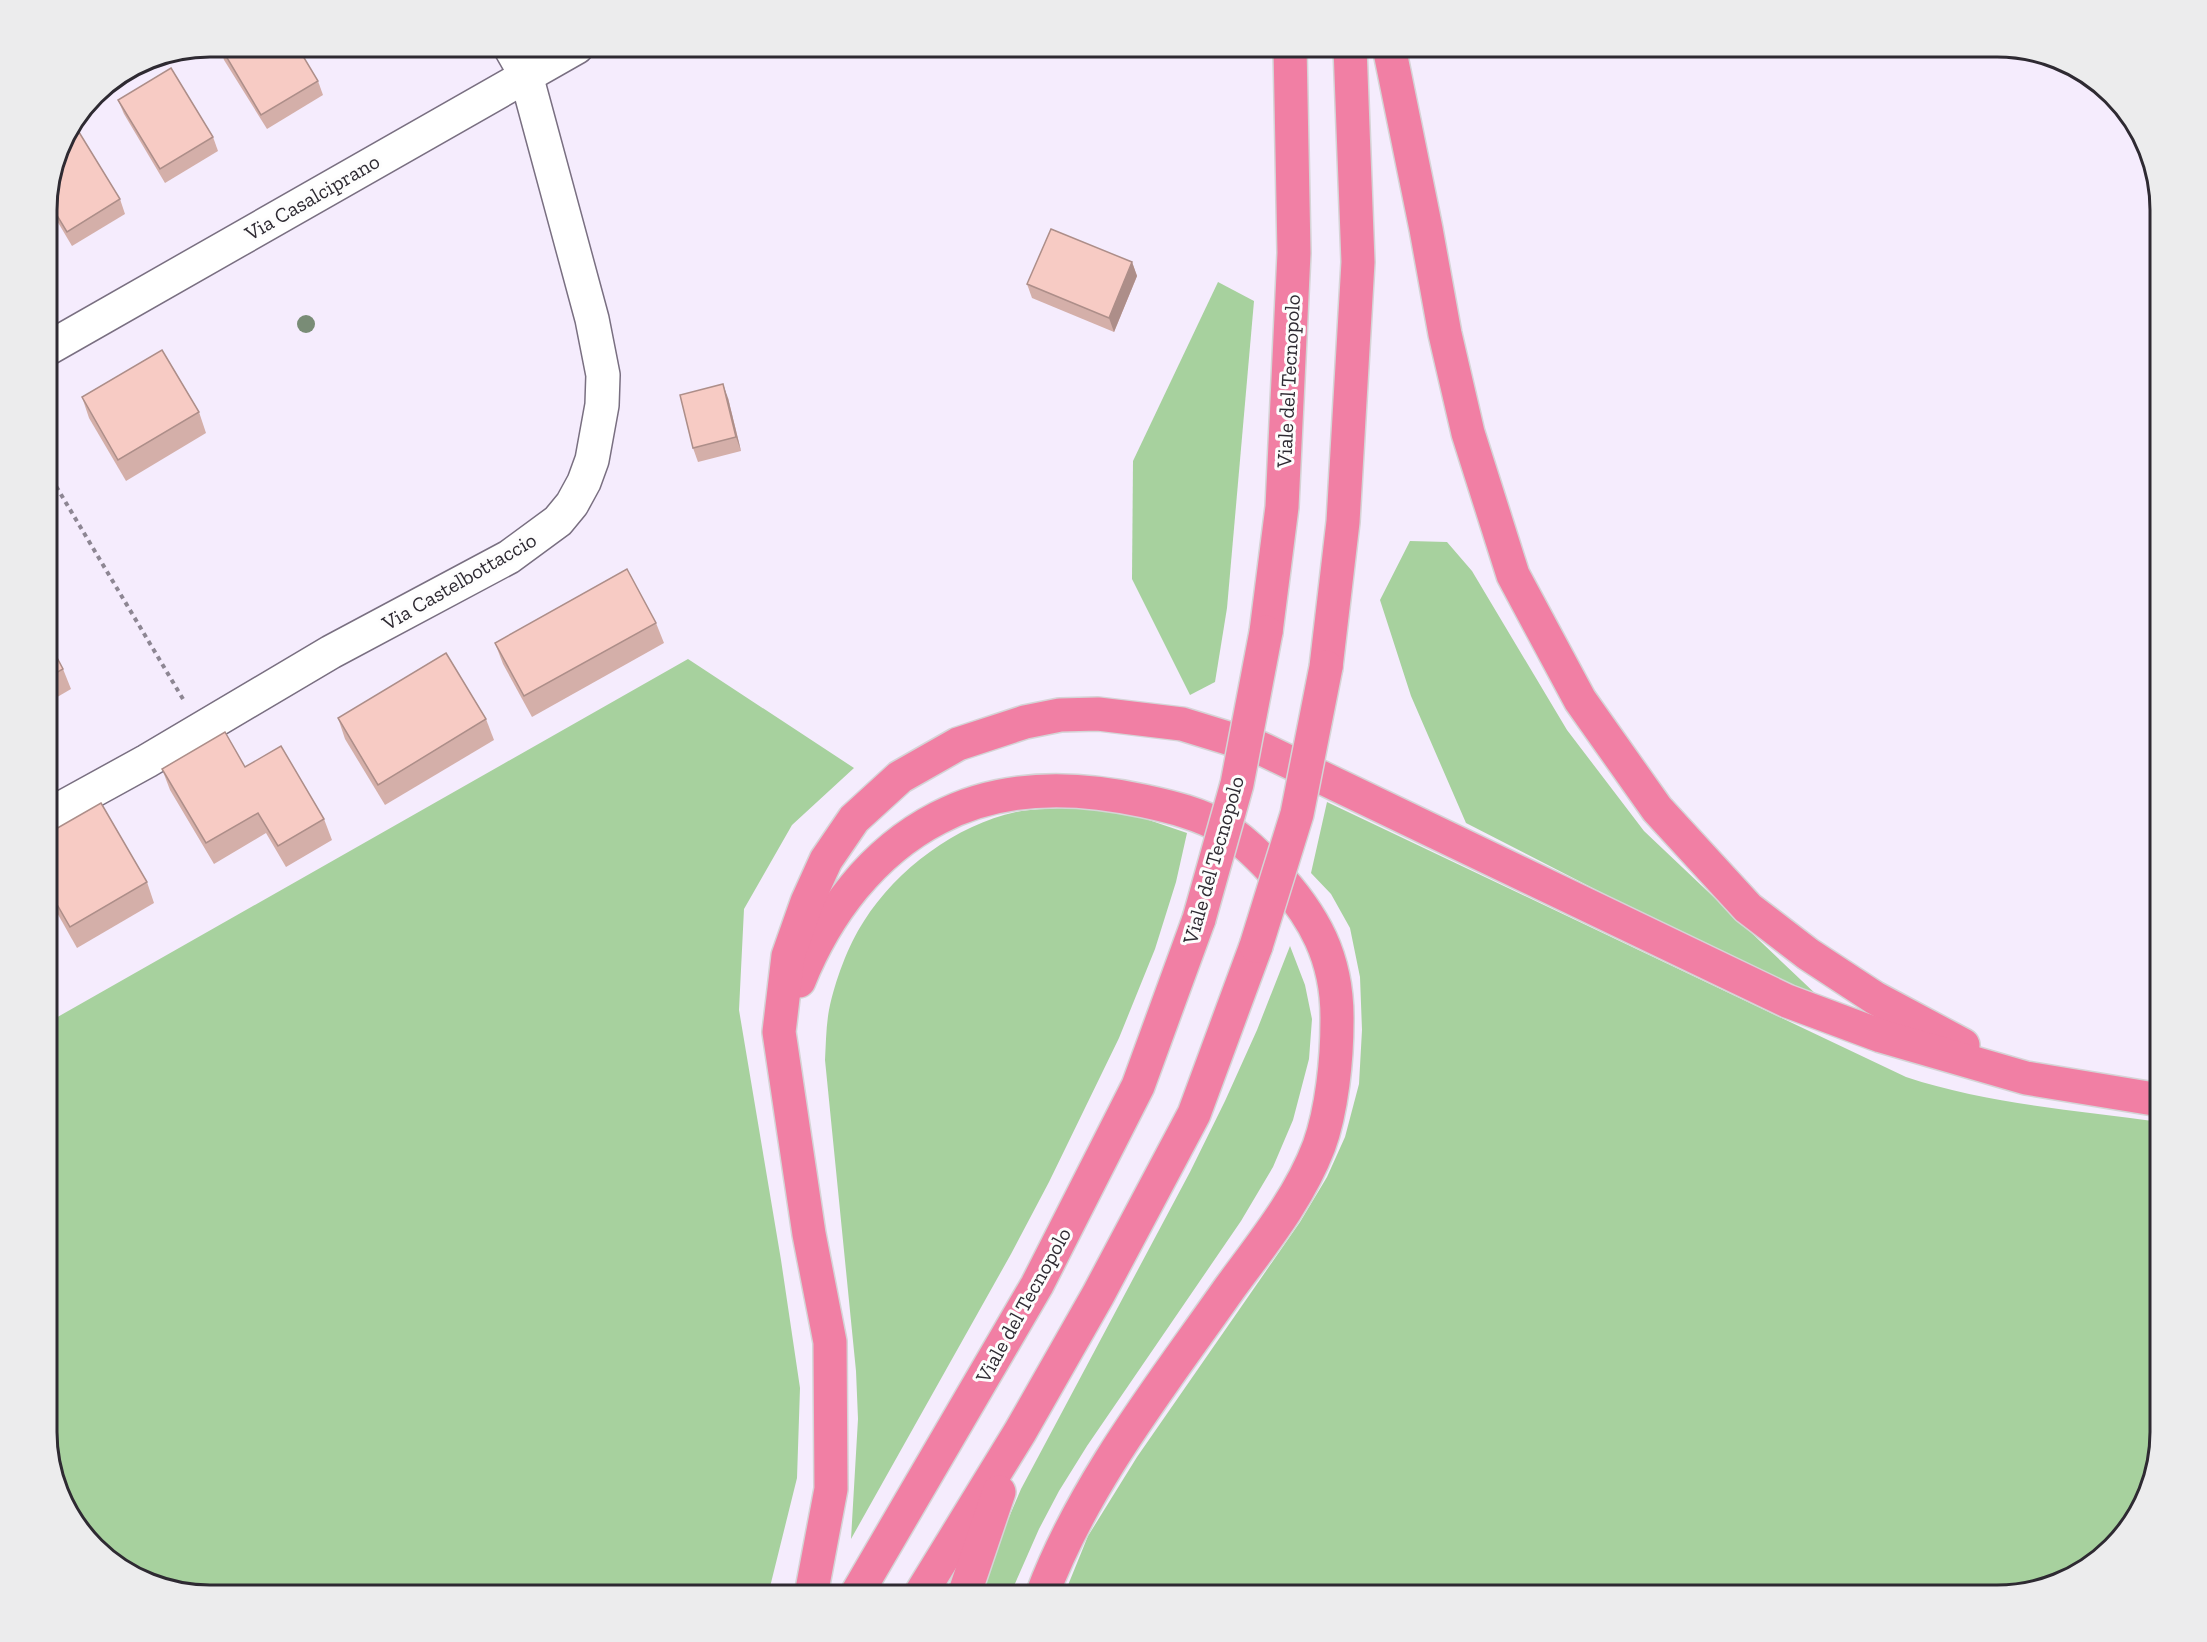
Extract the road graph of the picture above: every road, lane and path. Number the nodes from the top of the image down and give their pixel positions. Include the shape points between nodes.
1 (516, 57) edge
2 (558, 57) edge
3 (1290, 57) edge
4 (1350, 57) edge
5 (1391, 57) edge
6 (526, 75) junction
7 (57, 343) edge
8 (57, 488) edge
9 (201, 729) junction
10 (57, 810) edge
11 (779, 1032) junction
12 (2026, 1078) junction
13 (2150, 1098) edge
14 (1020, 1432) junction
15 (813, 1585) edge
16 (862, 1585) edge
17 (927, 1585) edge
18 (968, 1585) edge
19 (1047, 1585) edge

1 - 6 street, Via Castelbottaccio
2 - 6 street, Via Casalciprano
3 - 16 highway, Viale del Tecnopolo, bridge via 1294,254 1282,507 1266,632 1237,784 1199,919 1138,1086 1037,1285
4 - 14 highway, bridge via 1358,262 1343,522 1326,668 1297,814 1256,946 1194,1114
5 - 12 highway via 1468,433 1513,574 1580,700 1657,809 1748,908 1875,999
6 - 7 street, Via Casalciprano
6 - 9 street, Via Castelbottaccio via 603,375 598,436 584,482 558,520 509,557 331,652
8 - 9 path
9 - 10 street, Via Castelbottaccio
11 - 12 highway via 788,956 807,902 826,860 854,819 900,777 958,744 1025,722 1060,715 1098,714 1182,724 1260,748 1787,1000 1881,1036
11 - 15 highway via 809,1234 830,1342 831,1489
11 - 19 highway via 810,954 856,882 937,818 985,798 1039,790 1084,791 1180,809 1224,828 1257,854 1297,897 1320,935 1333,973 1337,1020 1331,1099 1319,1146 1296,1196 1117,1450 1076,1521
12 - 13 highway
14 - 17 highway
14 - 18 highway

